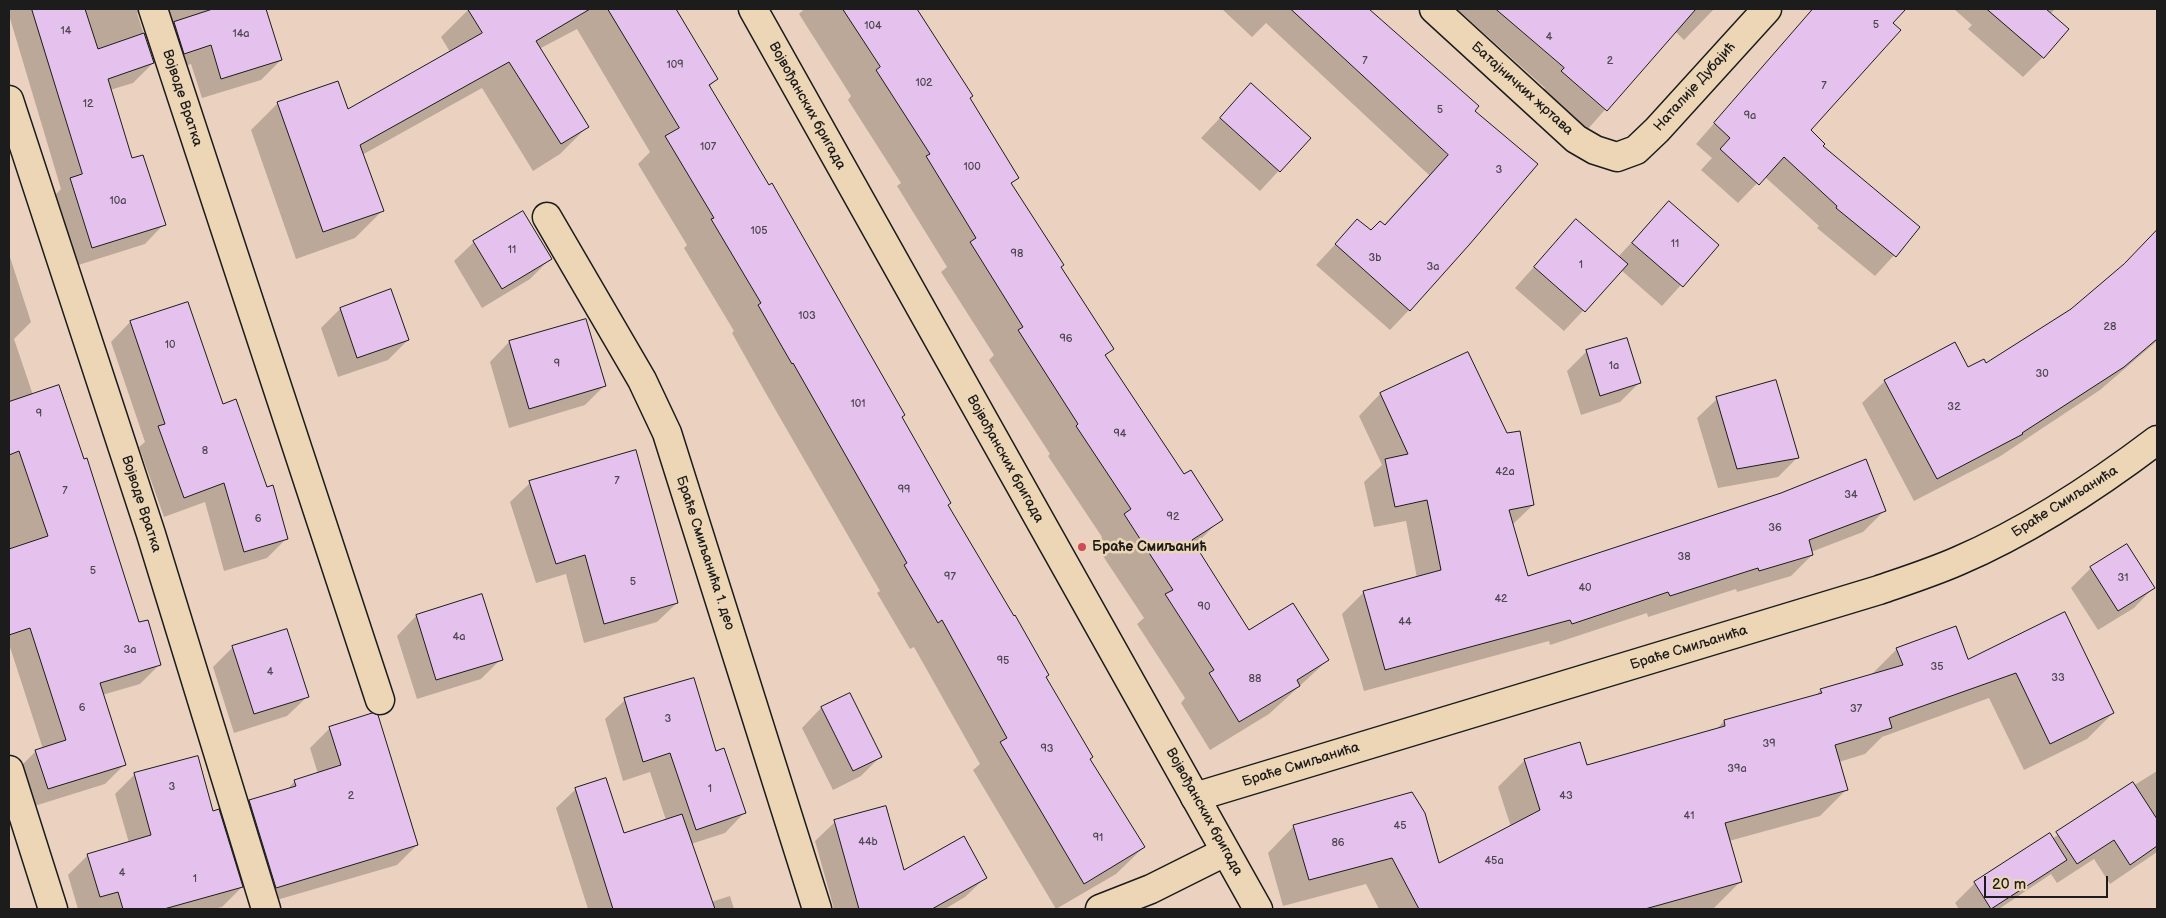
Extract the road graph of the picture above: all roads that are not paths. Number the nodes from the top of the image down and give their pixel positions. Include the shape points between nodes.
1 (153, 9) edge
2 (753, 9) edge
3 (1434, 9) edge
4 (1767, 9) edge
5 (9, 100) edge
6 (1618, 157) joint
7 (547, 217) dead end
8 (2157, 440) edge
9 (380, 700) dead end
10 (9, 770) edge
11 (1195, 797) junction
12 (1225, 852) junction
13 (53, 909) edge
14 (266, 909) edge
15 (817, 909) edge
16 (1100, 909) edge
17 (1258, 909) edge

1 - 9 street, Војводе Вратка
2 - 11 street, Војвођанских бригада
3 - 6 street, Батајничких жртава via 1576,139 1595,150
4 - 6 street, Наталије Дубајић via 1657,130 1636,150
5 - 14 street, Војводе Вратка via 148,525
7 - 15 street, Браће Смиљанића 1. део via 642,380 666,433
8 - 11 street, Браће Смиљанића via 2108,477 2052,512 1996,544 1948,565 1879,590
10 - 13 street
11 - 12 street, Војвођанских бригада
12 - 16 street via 1151,889
12 - 17 street, Војвођанских бригада

